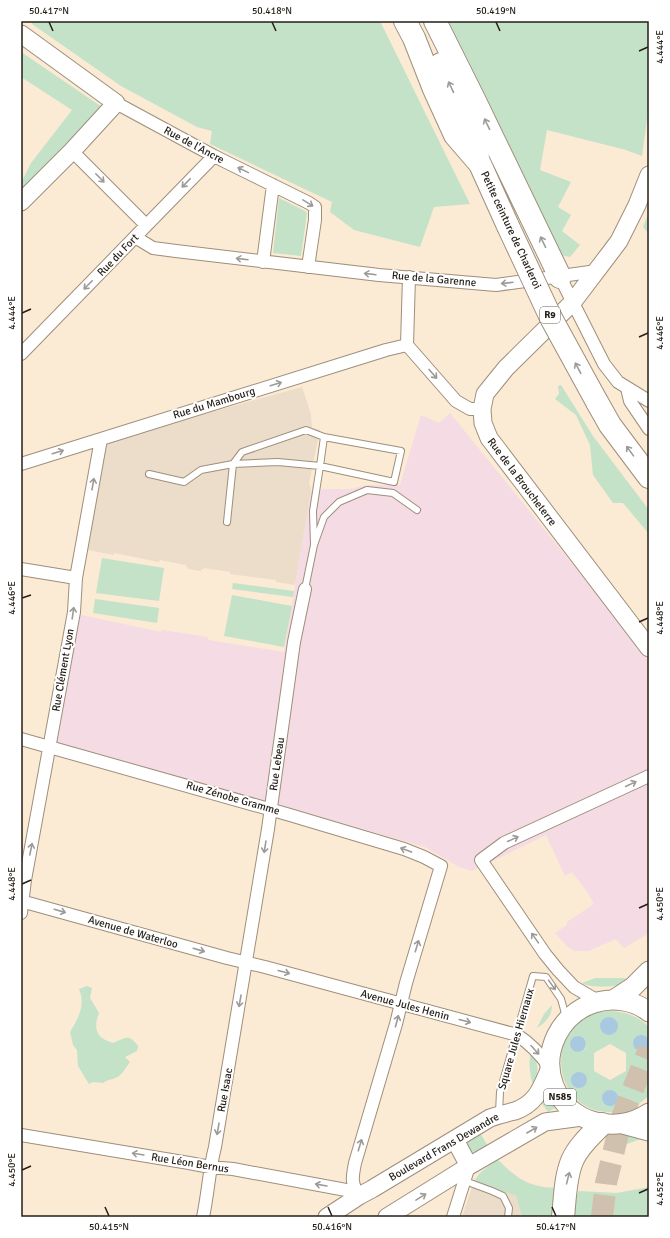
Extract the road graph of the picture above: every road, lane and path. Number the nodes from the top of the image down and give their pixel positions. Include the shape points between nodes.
1 (392, 21) edge
2 (405, 21) edge
3 (421, 21) edge
4 (435, 21) edge
5 (21, 34) edge
6 (434, 89) junction
7 (116, 103) junction
8 (72, 151) junction
9 (214, 156) junction
10 (480, 164) junction
11 (649, 175) edge
12 (273, 184) junction
13 (21, 202) edge
14 (146, 225) junction
15 (135, 237) junction
16 (263, 262) junction
17 (308, 267) junction
18 (597, 271) junction
19 (409, 277) junction
20 (560, 277) junction
21 (572, 302) junction
22 (407, 345) junction
23 (21, 354) edge
24 (627, 388) junction
25 (649, 401) edge
26 (482, 409) junction
27 (649, 429) edge
28 (324, 437) junction
29 (101, 439) junction
30 (21, 464) edge
31 (233, 464) junction
32 (320, 466) junction
33 (149, 474) dead end
34 (649, 477) edge
35 (416, 510) dead end
36 (227, 522) dead end
37 (314, 545) junction
38 (21, 569) edge
39 (76, 578) junction
40 (305, 589) joint
41 (649, 648) edge
42 (21, 739) edge
43 (49, 748) junction
44 (649, 776) edge
45 (270, 809) junction
46 (21, 905) edge
47 (246, 963) junction
48 (649, 972) edge
49 (605, 1000) junction
50 (401, 1003) junction
51 (649, 1012) edge
52 (567, 1020) junction
53 (517, 1035) junction
54 (550, 1068) junction
55 (649, 1113) edge
56 (499, 1114) junction
57 (592, 1121) junction
58 (623, 1124) junction
59 (649, 1131) edge
60 (21, 1135) edge
61 (455, 1140) junction
62 (210, 1168) junction
63 (467, 1174) junction
64 (358, 1196) junction
65 (203, 1217) edge
66 (327, 1217) edge
67 (387, 1217) edge
68 (453, 1217) edge
69 (508, 1217) edge
70 (563, 1217) edge

1 - 6 highway via 422,79
2 - 6 highway, Petite ceinture de Charleroi / R9
10 -> 3 highway via 468,122
20 -> 4 highway
5 - 7 main road, Rue de l'Ancre
6 - 10 highway, Petite ceinture de Charleroi / R9 via 455,135
7 - 8 main road
7 - 9 street, Rue de l'Ancre
8 - 13 main road
8 -> 14 street
12 -> 9 street, Rue de l'Ancre
9 -> 14 street, Rue du Fort
34 -> 10 highway, Petite ceinture de Charleroi / R9, bridge via 596,402 551,318
11 - 18 main road, Rue de la Broucheterre via 619,241
12 - 16 street
12 -> 17 street via 315,207 316,220
14 - 15 street, Rue du Fort
16 -> 15 street, Rue de la Garenne via 153,248
15 -> 23 street, Rue du Fort
16 - 17 street, Rue de la Garenne
19 -> 17 street, Rue de la Garenne
18 - 20 street, Rue de la Garenne
18 - 21 main road, Rue de la Broucheterre
20 -> 19 street, Rue de la Garenne via 496,285
19 - 22 street
20 - 21 street
21 - 24 street via 604,364 618,382
21 - 26 main road, Rue de la Broucheterre via 495,380 485,394
22 -> 26 street via 456,401 470,409
29 -> 22 street, Rue du Mambourg
24 - 25 street
24 - 27 street via 630,401
26 - 41 main road, Rue de la Broucheterre via 488,438
28 - 31 lane via 306,430 242,452
28 - 32 lane
28 - 32 lane via 401,451 394,482
30 -> 29 street, Rue du Mambourg
39 -> 29 street, Rue Clément Lyon
31 - 32 lane via 278,462
31 - 33 lane via 200,470 184,482
31 - 36 lane
32 - 37 lane via 313,511
35 - 37 lane via 393,493 367,490 339,502 324,517
37 - 40 lane
38 - 39 street
43 -> 39 street, Rue Clément Lyon via 74,612
40 - 45 street, Rue Lebeau via 294,642
42 - 43 street, Rue Zénobe Gramme
43 - 45 street, Rue Zénobe Gramme
46 -> 43 street, Rue Clément Lyon
49 -> 44 street via 574,987 558,970 481,860 504,843
45 -> 47 street, Rue Lebeau
50 -> 45 street, Rue Zénobe Gramme via 442,866 404,849
46 -> 47 street, Avenue de Waterloo
47 -> 50 street, Avenue Jules Henin
47 -> 62 street, Rue Isaac
48 - 49 main road, N585 via 633,986
49 - 51 main road via 632,1003
49 - 52 main road, N585 via 578,1010
50 -> 53 street, Avenue Jules Henin
64 -> 50 street via 352,1185 352,1174
53 -> 52 lane, Square Jules Hiernaux via 533,976 546,977 562,999
52 - 54 main road, N585 via 554,1039
53 -> 54 street, Avenue Jules Henin via 529,1042
53 - 56 lane, Square Jules Hiernaux via 500,1092
54 - 56 main road, Boulevard Frans Dewandre via 538,1094 529,1104 515,1111
54 - 57 main road, N585 via 554,1086 561,1098 571,1109
55 - 58 main road
56 - 61 main road, Boulevard Frans Dewandre
57 - 58 main road
63 -> 57 main road via 545,1122
70 -> 57 highway via 566,1184 572,1161
58 - 59 main road
62 -> 60 street, Rue Léon Bernus
61 - 63 main road
61 - 64 main road, Boulevard Frans Dewandre
64 -> 62 street, Rue Léon Bernus via 346,1190
62 - 65 street, Rue Isaac
67 -> 63 main road
63 - 68 street
63 - 69 lane via 503,1196 508,1208
64 - 66 main road, Boulevard Frans Dewandre

